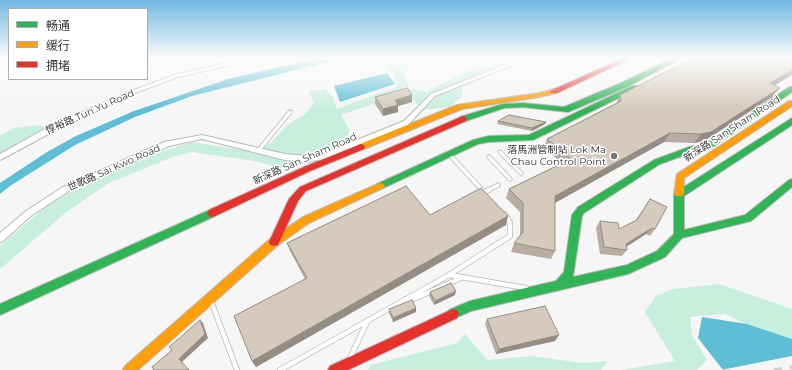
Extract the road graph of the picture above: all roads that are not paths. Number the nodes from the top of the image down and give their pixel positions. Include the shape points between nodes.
1 (179, 75) edge
2 (483, 75) edge
3 (590, 75) edge
4 (647, 75) edge
5 (655, 75) edge
6 (792, 89) edge
7 (792, 103) edge
8 (290, 112) dead end
9 (792, 121) edge
10 (259, 150) junction
11 (500, 152) dead end
12 (450, 155) junction
13 (0, 157) edge
14 (489, 157) dead end
15 (521, 173) dead end
16 (510, 179) dead end
17 (792, 182) edge
18 (498, 185) dead end
19 (484, 192) junction
20 (680, 194) junction
21 (488, 197) edge
22 (501, 211) edge
23 (679, 235) junction
24 (0, 238) edge
25 (274, 242) junction
26 (449, 274) junction
27 (463, 277) junction
28 (558, 286) junction
29 (542, 291) junction
30 (210, 299) junction
31 (0, 310) edge
32 (369, 320) junction
33 (348, 363) junction
34 (129, 370) edge
35 (237, 370) edge
36 (280, 370) edge
37 (334, 370) edge

1 - 13 street, 惇裕路 Tun Yu Road via 133,92 54,128
2 - 10 street, 世歌路 Sai Kwo Road via 433,95 406,123 322,156 298,158
3 - 31 main road, 新深路 San Sham Road via 540,95 460,107 433,117 307,169
4 - 25 main road via 565,110 523,105 504,106 460,120 315,183 294,199
5 - 12 main road via 596,108 530,138 489,139 476,142
6 - 28 main road, 新深路 San Sham Road via 708,146 657,162 581,210 578,215 569,274
7 - 20 main road, 新深路 San Sham Road via 680,176
8 - 10 lane
9 - 20 main road
10 - 24 street, 世歌路 Sai Kwo Road via 202,137 168,144 66,189
11 - 15 lane
12 - 19 lane
12 - 25 main road via 306,220
14 - 16 lane
17 - 23 main road via 748,218
18 - 19 lane
19 - 21 lane
20 - 23 main road, 新深路 San Sham Road
22 - 26 lane via 510,223 510,236
23 - 28 main road via 662,254 628,269
25 - 30 main road
26 - 27 lane
26 - 32 lane
27 - 29 lane
27 - 32 lane
28 - 29 main road
29 - 33 main road via 470,306
30 - 34 main road
30 - 35 lane
32 - 33 lane
32 - 36 lane
33 - 37 main road

